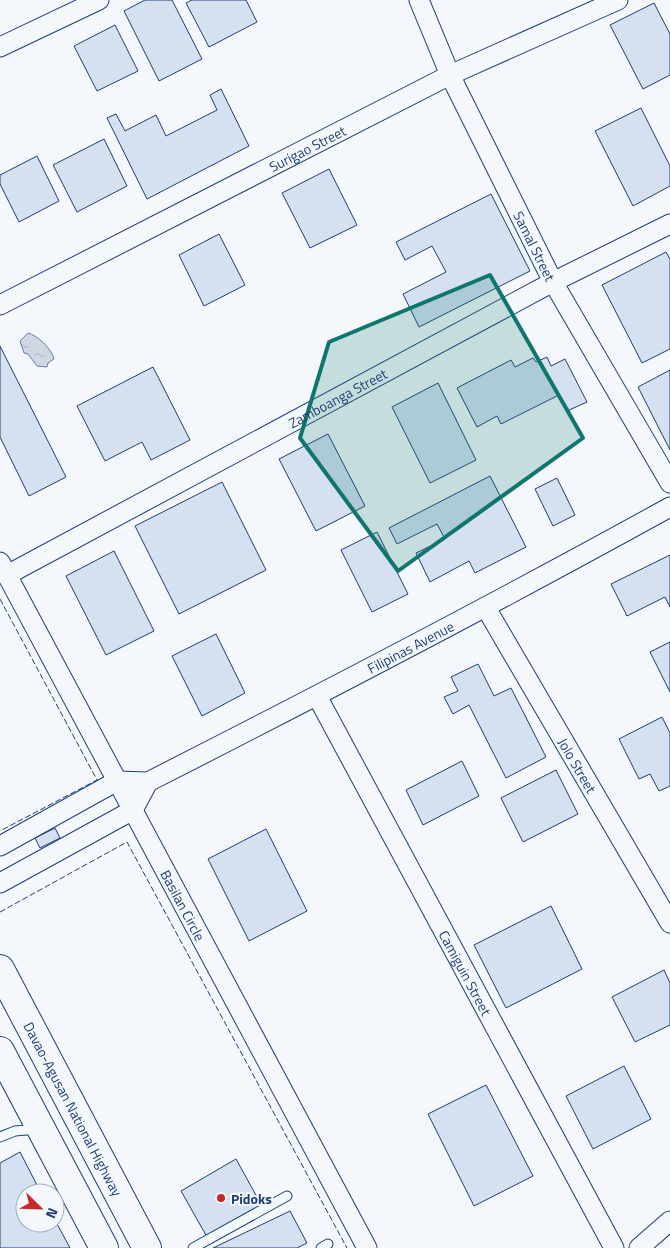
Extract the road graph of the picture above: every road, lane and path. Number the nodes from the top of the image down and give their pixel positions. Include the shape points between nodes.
1 (99, 0) edge
2 (418, 0) edge
3 (618, 0) edge
4 (0, 47) edge
5 (450, 75) junction
6 (670, 224) edge
7 (553, 282) junction
8 (0, 305) edge
9 (670, 483) edge
10 (670, 507) edge
11 (4, 568) edge
12 (486, 608) junction
13 (316, 696) junction
14 (117, 781) junction
15 (148, 782) junction
16 (133, 810) junction
17 (0, 846) edge
18 (0, 883) edge
19 (670, 922) edge
20 (0, 969) edge
21 (0, 1051) edge
22 (41, 1128) junction
23 (0, 1137) edge
24 (108, 1173) junction
25 (74, 1191) junction
26 (287, 1196) dead end
27 (670, 1221) edge
28 (104, 1248) edge
29 (147, 1248) edge
30 (193, 1248) edge
31 (367, 1248) edge
32 (614, 1248) edge
33 (639, 1248) edge

1 - 4 street
2 - 5 street, Samal Street
3 - 5 street, Surigao Street
5 - 7 street, Samal Street
5 - 8 street, Surigao Street
6 - 7 street, Zamboanga Street
7 - 9 street, Samal Street
7 - 11 street, Zamboanga Street
10 - 12 street, Filipinas Avenue
11 - 14 street, Basilan Circle
12 - 13 street, Filipinas Avenue
12 - 19 street, Jolo Street
13 - 15 street, Filipinas Avenue
13 - 32 street, Camiguin Street
14 - 15 street, Filipinas Avenue
14 - 16 street, Basilan Circle
14 - 17 street
15 - 16 street
16 - 18 street
16 - 31 street, Basilan Circle
20 - 24 main road, Davao-Agusan National Highway
21 - 22 main road
22 - 23 lane via 15,1131
22 - 25 main road
24 - 25 main road
24 - 29 main road, Davao-Agusan National Highway
25 - 28 main road
26 - 30 lane
27 - 33 street

